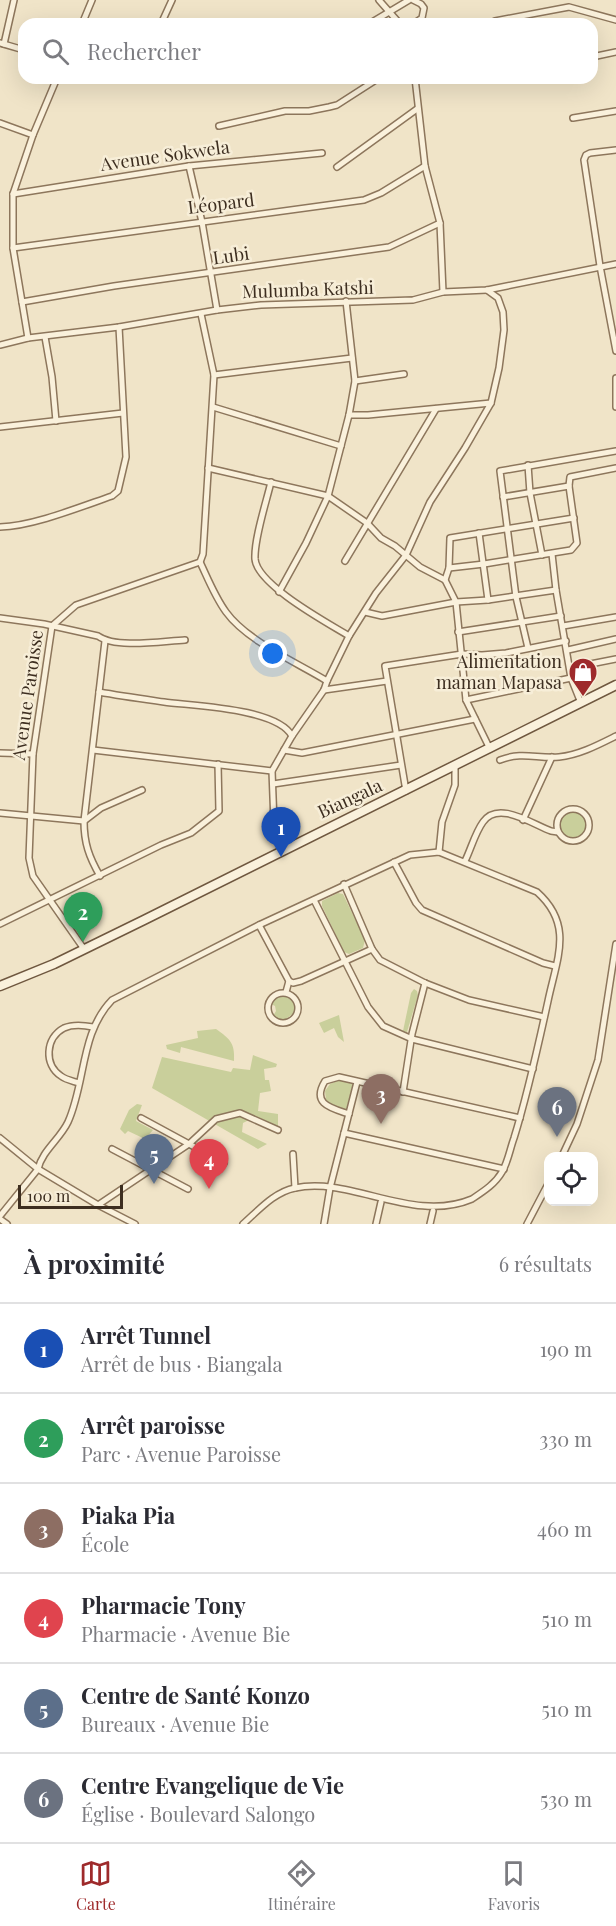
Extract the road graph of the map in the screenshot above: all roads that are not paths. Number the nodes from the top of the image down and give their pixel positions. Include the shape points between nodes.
1 (14, 0) edge
2 (92, 0) edge
3 (172, 0) edge
4 (379, 0) edge
5 (411, 0) edge
6 (388, 11) junction
7 (84, 18) edge
8 (163, 18) edge
9 (378, 18) edge
10 (394, 18) edge
11 (422, 18) edge
12 (511, 18) edge
13 (616, 20) edge
14 (2, 43) edge
15 (18, 48) edge
16 (616, 52) edge
17 (598, 56) edge
18 (54, 84) edge
19 (370, 84) edge
20 (415, 84) edge
21 (417, 109) junction
22 (616, 111) edge
23 (573, 118) dead end
24 (0, 123) edge
25 (219, 126) dead end
26 (33, 135) junction
27 (616, 150) edge
28 (322, 153) dead end
29 (189, 166) junction
30 (424, 166) junction
31 (337, 167) dead end
32 (13, 194) junction
33 (202, 222) junction
34 (440, 223) junction
35 (13, 248) junction
36 (616, 264) edge
37 (600, 266) junction
38 (212, 274) junction
39 (487, 290) junction
40 (443, 292) junction
41 (346, 301) junction
42 (22, 302) junction
43 (217, 310) junction
44 (201, 314) junction
45 (118, 327) junction
46 (45, 337) junction
47 (28, 338) junction
48 (0, 345) edge
49 (616, 351) edge
50 (352, 358) junction
51 (404, 374) dead end
52 (214, 375) junction
53 (616, 378) edge
54 (355, 381) junction
55 (491, 403) junction
56 (616, 406) edge
57 (213, 407) junction
58 (436, 410) junction
59 (123, 413) junction
60 (349, 415) junction
61 (56, 421) junction
62 (0, 427) edge
63 (341, 446) junction
64 (616, 451) edge
65 (528, 465) junction
66 (208, 468) junction
67 (616, 468) edge
68 (271, 482) junction
69 (569, 486) junction
70 (530, 493) junction
71 (328, 496) junction
72 (503, 496) junction
73 (574, 518) junction
74 (367, 524) junction
75 (536, 524) junction
76 (0, 527) edge
77 (507, 528) junction
78 (479, 533) junction
79 (552, 554) junction
80 (406, 555) junction
81 (542, 555) junction
82 (512, 560) junction
83 (345, 561) dead end
84 (200, 562) junction
85 (484, 564) junction
86 (449, 568) junction
87 (445, 580) junction
88 (556, 590) junction
89 (279, 592) junction
90 (516, 597) junction
91 (489, 600) junction
92 (456, 602) junction
93 (365, 612) junction
94 (561, 616) junction
95 (616, 617) edge
96 (0, 618) edge
97 (522, 622) junction
98 (52, 626) junction
99 (563, 626) junction
100 (458, 632) junction
101 (349, 636) junction
102 (616, 639) edge
103 (185, 640) dead end
104 (105, 641) junction
105 (566, 641) junction
106 (528, 648) junction
107 (568, 650) junction
108 (462, 654) junction
109 (616, 659) edge
110 (570, 668) junction
111 (571, 678) junction
112 (327, 681) junction
113 (387, 681) junction
114 (616, 685) edge
115 (324, 690) junction
116 (99, 692) junction
117 (466, 700) junction
118 (581, 703) junction
119 (475, 719) junction
120 (396, 735) junction
121 (292, 736) junction
122 (616, 736) edge
123 (490, 749) junction
124 (93, 750) junction
125 (284, 750) junction
126 (0, 753) edge
127 (33, 754) junction
128 (552, 757) junction
129 (500, 760) dead end
130 (218, 765) junction
131 (401, 765) junction
132 (455, 767) junction
133 (272, 771) junction
134 (273, 784) junction
135 (142, 790) dead end
136 (406, 791) junction
137 (0, 813) edge
138 (29, 816) junction
139 (523, 820) junction
140 (84, 821) junction
141 (558, 832) junction
142 (285, 849) junction
143 (439, 852) junction
144 (465, 861) junction
145 (394, 862) junction
146 (100, 876) junction
147 (344, 884) junction
148 (314, 900) junction
149 (50, 901) junction
150 (0, 924) edge
151 (259, 925) junction
152 (616, 944) edge
153 (84, 949) junction
154 (372, 949) junction
155 (345, 962) junction
156 (555, 966) junction
157 (289, 981) junction
158 (425, 983) junction
159 (0, 986) edge
160 (286, 992) junction
161 (544, 1017) junction
162 (93, 1027) junction
163 (412, 1039) junction
164 (533, 1069) junction
165 (357, 1082) junction
166 (80, 1083) junction
167 (404, 1092) junction
168 (349, 1114) junction
169 (141, 1118) dead end
170 (520, 1118) junction
171 (278, 1130) dead end
172 (344, 1132) junction
173 (0, 1138) edge
174 (189, 1144) junction
175 (112, 1149) dead end
176 (564, 1152) edge
177 (293, 1154) dead end
178 (224, 1163) dead end
179 (38, 1169) junction
180 (504, 1169) junction
181 (150, 1170) junction
182 (295, 1188) junction
183 (330, 1188) junction
184 (189, 1189) dead end
185 (544, 1193) edge
186 (381, 1202) junction
187 (98, 1205) junction
188 (433, 1211) junction
189 (0, 1218) edge
190 (7, 1224) edge
191 (135, 1224) edge
192 (243, 1224) edge
193 (324, 1224) edge
194 (376, 1224) edge
195 (430, 1224) edge
196 (527, 1224) edge

1 - 14 street
2 - 7 street
3 - 8 street
4 - 6 street
5 - 6 street
5 - 11 street via 424,8
6 - 9 street
6 - 10 street
12 - 13 street via 569,7
14 - 15 street
16 - 17 street
18 - 26 street
19 - 25 street via 337,105 285,111
20 - 21 street
21 - 30 street
21 - 31 street
22 - 23 street
24 - 26 street
26 - 32 street
27 - 37 street via 590,153 584,160
28 - 29 street, Avenue Sokwela
29 - 32 street, Avenue Sokwela
29 - 33 street
30 - 33 street, Léopard via 372,199
30 - 34 street
32 - 35 street
33 - 35 street, Léopard
33 - 38 street
34 - 38 street, Lubi via 389,247
34 - 40 street
35 - 42 street
36 - 37 street, Mulumba Katshi
37 - 39 street, Mulumba Katshi
37 - 49 street
38 - 42 street, Lubi
38 - 43 street
39 - 40 street, Mulumba Katshi
39 - 55 street via 498,298 504,330
40 - 41 street, Mulumba Katshi via 413,300
41 - 43 street, Mulumba Katshi
41 - 50 street
42 - 47 street
43 - 44 street, Mulumba Katshi
44 - 45 street, Mulumba Katshi
44 - 52 street
45 - 46 street, Mulumba Katshi
45 - 59 street
46 - 47 street, Mulumba Katshi
46 - 61 street
47 - 48 street, Mulumba Katshi
50 - 52 street
50 - 54 street
51 - 54 street
52 - 57 street
53 - 56 street
54 - 60 street
55 - 58 street
55 - 80 street via 430,502
57 - 63 street
57 - 66 street
58 - 60 street
58 - 74 street
59 - 61 street
59 - 76 street via 126,457 118,491 45,518
60 - 63 street
61 - 62 street
63 - 71 street
64 - 65 street
65 - 70 street
65 - 72 street via 500,471
66 - 68 street
66 - 84 street
67 - 69 street via 572,475
68 - 71 street
68 - 89 street via 255,558 259,569
69 - 70 street
69 - 73 street
70 - 72 street
70 - 75 street
71 - 74 street
71 - 89 street
72 - 77 street
73 - 75 street
73 - 79 street via 577,543 567,551
74 - 80 street
74 - 83 street
75 - 77 street
75 - 81 street
77 - 78 street
77 - 82 street
78 - 85 street
78 - 86 street via 450,538
79 - 81 street
79 - 88 street
80 - 87 street
80 - 93 street
81 - 82 street
82 - 85 street
82 - 90 street
84 - 98 street, Avenue Paroisse via 76,605
84 - 112 street via 237,624
85 - 86 street
85 - 91 street
86 - 87 street
87 - 92 street
88 - 90 street
88 - 94 street
89 - 101 street
90 - 91 street
90 - 97 street
91 - 92 street
92 - 93 street via 382,616
92 - 100 street
93 - 101 street
94 - 97 street
94 - 99 street
95 - 99 street
96 - 98 street
97 - 100 street
97 - 106 street
98 - 104 street
98 - 127 street, Avenue Paroisse
99 - 105 street
100 - 108 street
101 - 112 street
102 - 107 street
103 - 104 street
104 - 116 street
105 - 106 street
105 - 107 street
106 - 108 street
107 - 110 street
108 - 113 street via 385,666
108 - 117 street
109 - 110 street
110 - 111 street
111 - 117 street
111 - 118 street
112 - 115 street
113 - 115 street
113 - 120 street
114 - 118 street, Biangala
115 - 121 street
116 - 121 street via 244,712 273,722 289,730
116 - 124 street
117 - 119 street
118 - 123 street, Biangala
119 - 120 street
119 - 123 street
120 - 125 street via 302,753
120 - 131 street
121 - 125 street
122 - 128 street via 587,750
123 - 132 street, Biangala
124 - 130 street
124 - 140 street
125 - 133 street
126 - 127 street
127 - 138 street, Avenue Paroisse
128 - 129 street via 512,755
128 - 139 street
130 - 133 street
130 - 146 street via 218,812 191,833
131 - 134 street
131 - 136 street
132 - 136 street, Biangala
132 - 143 street via 455,785 443,817
133 - 134 street
134 - 142 street via 274,823
135 - 140 street via 101,808
136 - 142 street, Biangala
137 - 138 street
138 - 140 street
138 - 149 street, Avenue Paroisse via 31,871
139 - 141 street
139 - 144 street via 502,812 489,816
140 - 146 street via 85,843
141 - 141 street via 567,840 580,840 588,831 588,818 579,810 566,810 558,819
142 - 153 street, Biangala
143 - 144 street
143 - 145 street via 410,855
144 - 156 street via 537,892 546,900 561,934
145 - 147 street
145 - 156 street via 422,910
146 - 149 street
147 - 148 street
147 - 154 street
148 - 151 street
148 - 155 street
149 - 150 street
149 - 153 street, Avenue Paroisse
151 - 157 street
151 - 162 street via 112,1000
152 - 176 street via 598,1060
153 - 159 street, Biangala
154 - 155 street
154 - 158 street via 380,960
155 - 157 street via 301,981
155 - 163 street via 375,1017 383,1026
156 - 161 street
157 - 160 street
158 - 161 street via 469,1000
158 - 163 street
160 - 160 street via 274,995 267,1006 276,1022 289,1022 298,1012 296,1000
161 - 164 street
162 - 166 street
162 - 166 street via 64,1028 48,1051 49,1061 58,1074
163 - 164 street
163 - 167 street
164 - 170 street
165 - 167 street
165 - 168 street
165 - 168 street via 339,1077 325,1081 322,1086 323,1103
166 - 179 street via 68,1122
167 - 170 street
168 - 172 street
169 - 174 street
170 - 180 street
171 - 174 street via 240,1113 216,1119
172 - 180 street
172 - 183 street
173 - 179 street
174 - 178 street
174 - 181 street
175 - 181 street
177 - 182 street
179 - 187 street
179 - 189 street
180 - 188 street via 497,1180 464,1203
181 - 184 street
181 - 187 street
182 - 183 street
182 - 192 street via 277,1195
183 - 186 street
183 - 193 street
185 - 196 street
186 - 188 street
186 - 194 street
187 - 191 street
188 - 195 street
189 - 190 street

